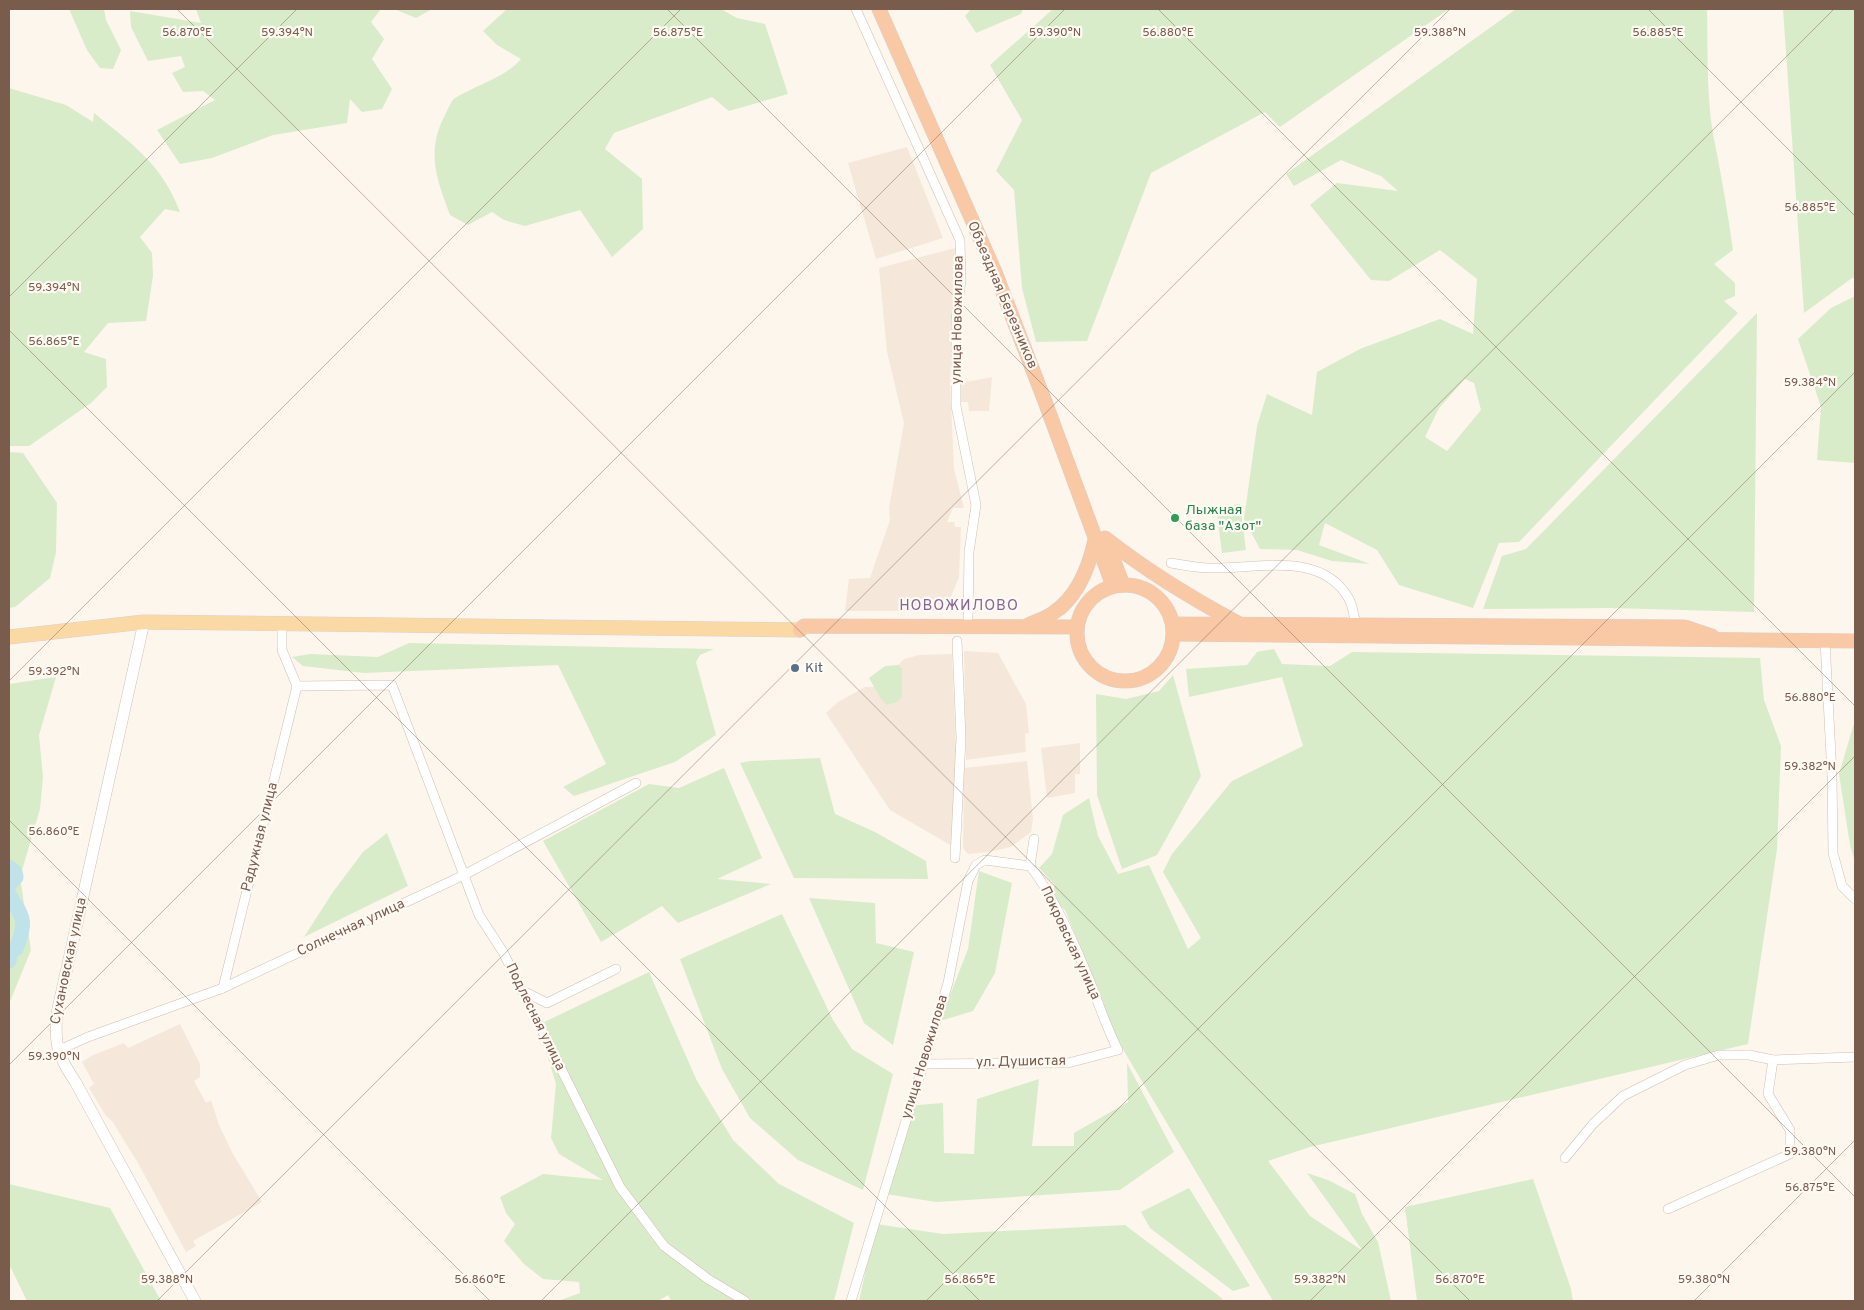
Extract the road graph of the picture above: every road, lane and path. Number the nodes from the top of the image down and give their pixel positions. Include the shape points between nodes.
1 (856, 9) edge
2 (879, 9) edge
3 (887, 9) edge
4 (1100, 538) junction
5 (1171, 563) dead end
6 (1118, 586) junction
7 (144, 622) junction
8 (968, 622) dead end
9 (282, 623) junction
10 (1241, 624) junction
11 (1356, 625) junction
12 (1024, 627) junction
13 (1174, 629) junction
14 (800, 630) junction
15 (1077, 630) junction
16 (9, 637) edge
17 (957, 641) dead end
18 (1727, 641) junction
19 (1825, 641) junction
20 (1855, 641) edge
21 (297, 686) junction
22 (636, 783) dead end
23 (1034, 839) dead end
24 (955, 858) dead end
25 (1030, 866) junction
26 (464, 875) junction
27 (1855, 899) edge
28 (616, 969) dead end
29 (223, 988) junction
30 (520, 990) junction
31 (1118, 1050) joint
32 (57, 1051) junction
33 (1855, 1057) edge
34 (1773, 1060) junction
35 (922, 1064) junction
36 (1565, 1158) dead end
37 (1668, 1209) dead end
38 (195, 1301) edge
39 (745, 1301) edge
40 (851, 1301) edge

1 - 8 street, улица Новожилова via 960,240 956,406 976,505 969,552
2 - 4 highway, Объездная Березников via 994,272
3 - 4 highway, Объездная Березников via 994,256
4 - 6 highway, Объездная Березников
4 - 10 highway via 1191,598
4 - 12 highway via 1076,590 1054,613
5 - 11 street via 1209,568 1300,566 1320,572 1348,599
6 - 13 highway via 1144,588 1157,597 1168,609
6 - 15 highway via 1098,593 1087,604
7 - 9 main road
7 - 16 main road
7 - 32 street, Сухановская улица via 57,1013
9 - 14 main road
9 - 21 street via 282,650
10 - 11 highway
10 - 13 highway
11 - 18 highway via 1684,627
12 - 14 highway via 804,626
12 - 15 highway
13 - 15 highway via 1168,655 1159,668 1138,680 1122,681 1107,678 1093,669 1083,657
13 - 18 highway
14 - 15 highway
17 - 24 street via 961,738
18 - 19 highway
19 - 20 highway
19 - 27 street via 1833,853 1842,886
21 - 26 street, Подлесная улица via 392,685
21 - 29 street, Радужная улица
22 - 26 street, Солнечная улица
23 - 25 street
25 - 31 street, Покровская улица via 1042,882 1086,971
25 - 35 street, улица Новожилова via 992,860 976,865 968,881 948,984
26 - 29 street, Солнечная улица
26 - 30 street, Подлесная улица via 479,915 503,952
28 - 30 street via 547,1003
29 - 32 street, Солнечная улица
30 - 39 street, Подлесная улица via 620,1187 664,1246 708,1280
31 - 35 street, ул. Душистая via 1068,1063
32 - 38 street, Сухановская улица
33 - 34 street
34 - 36 street via 1749,1055 1719,1055 1685,1065 1623,1096 1593,1124
34 - 37 street via 1768,1094 1790,1130 1790,1154
35 - 40 street, улица Новожилова

